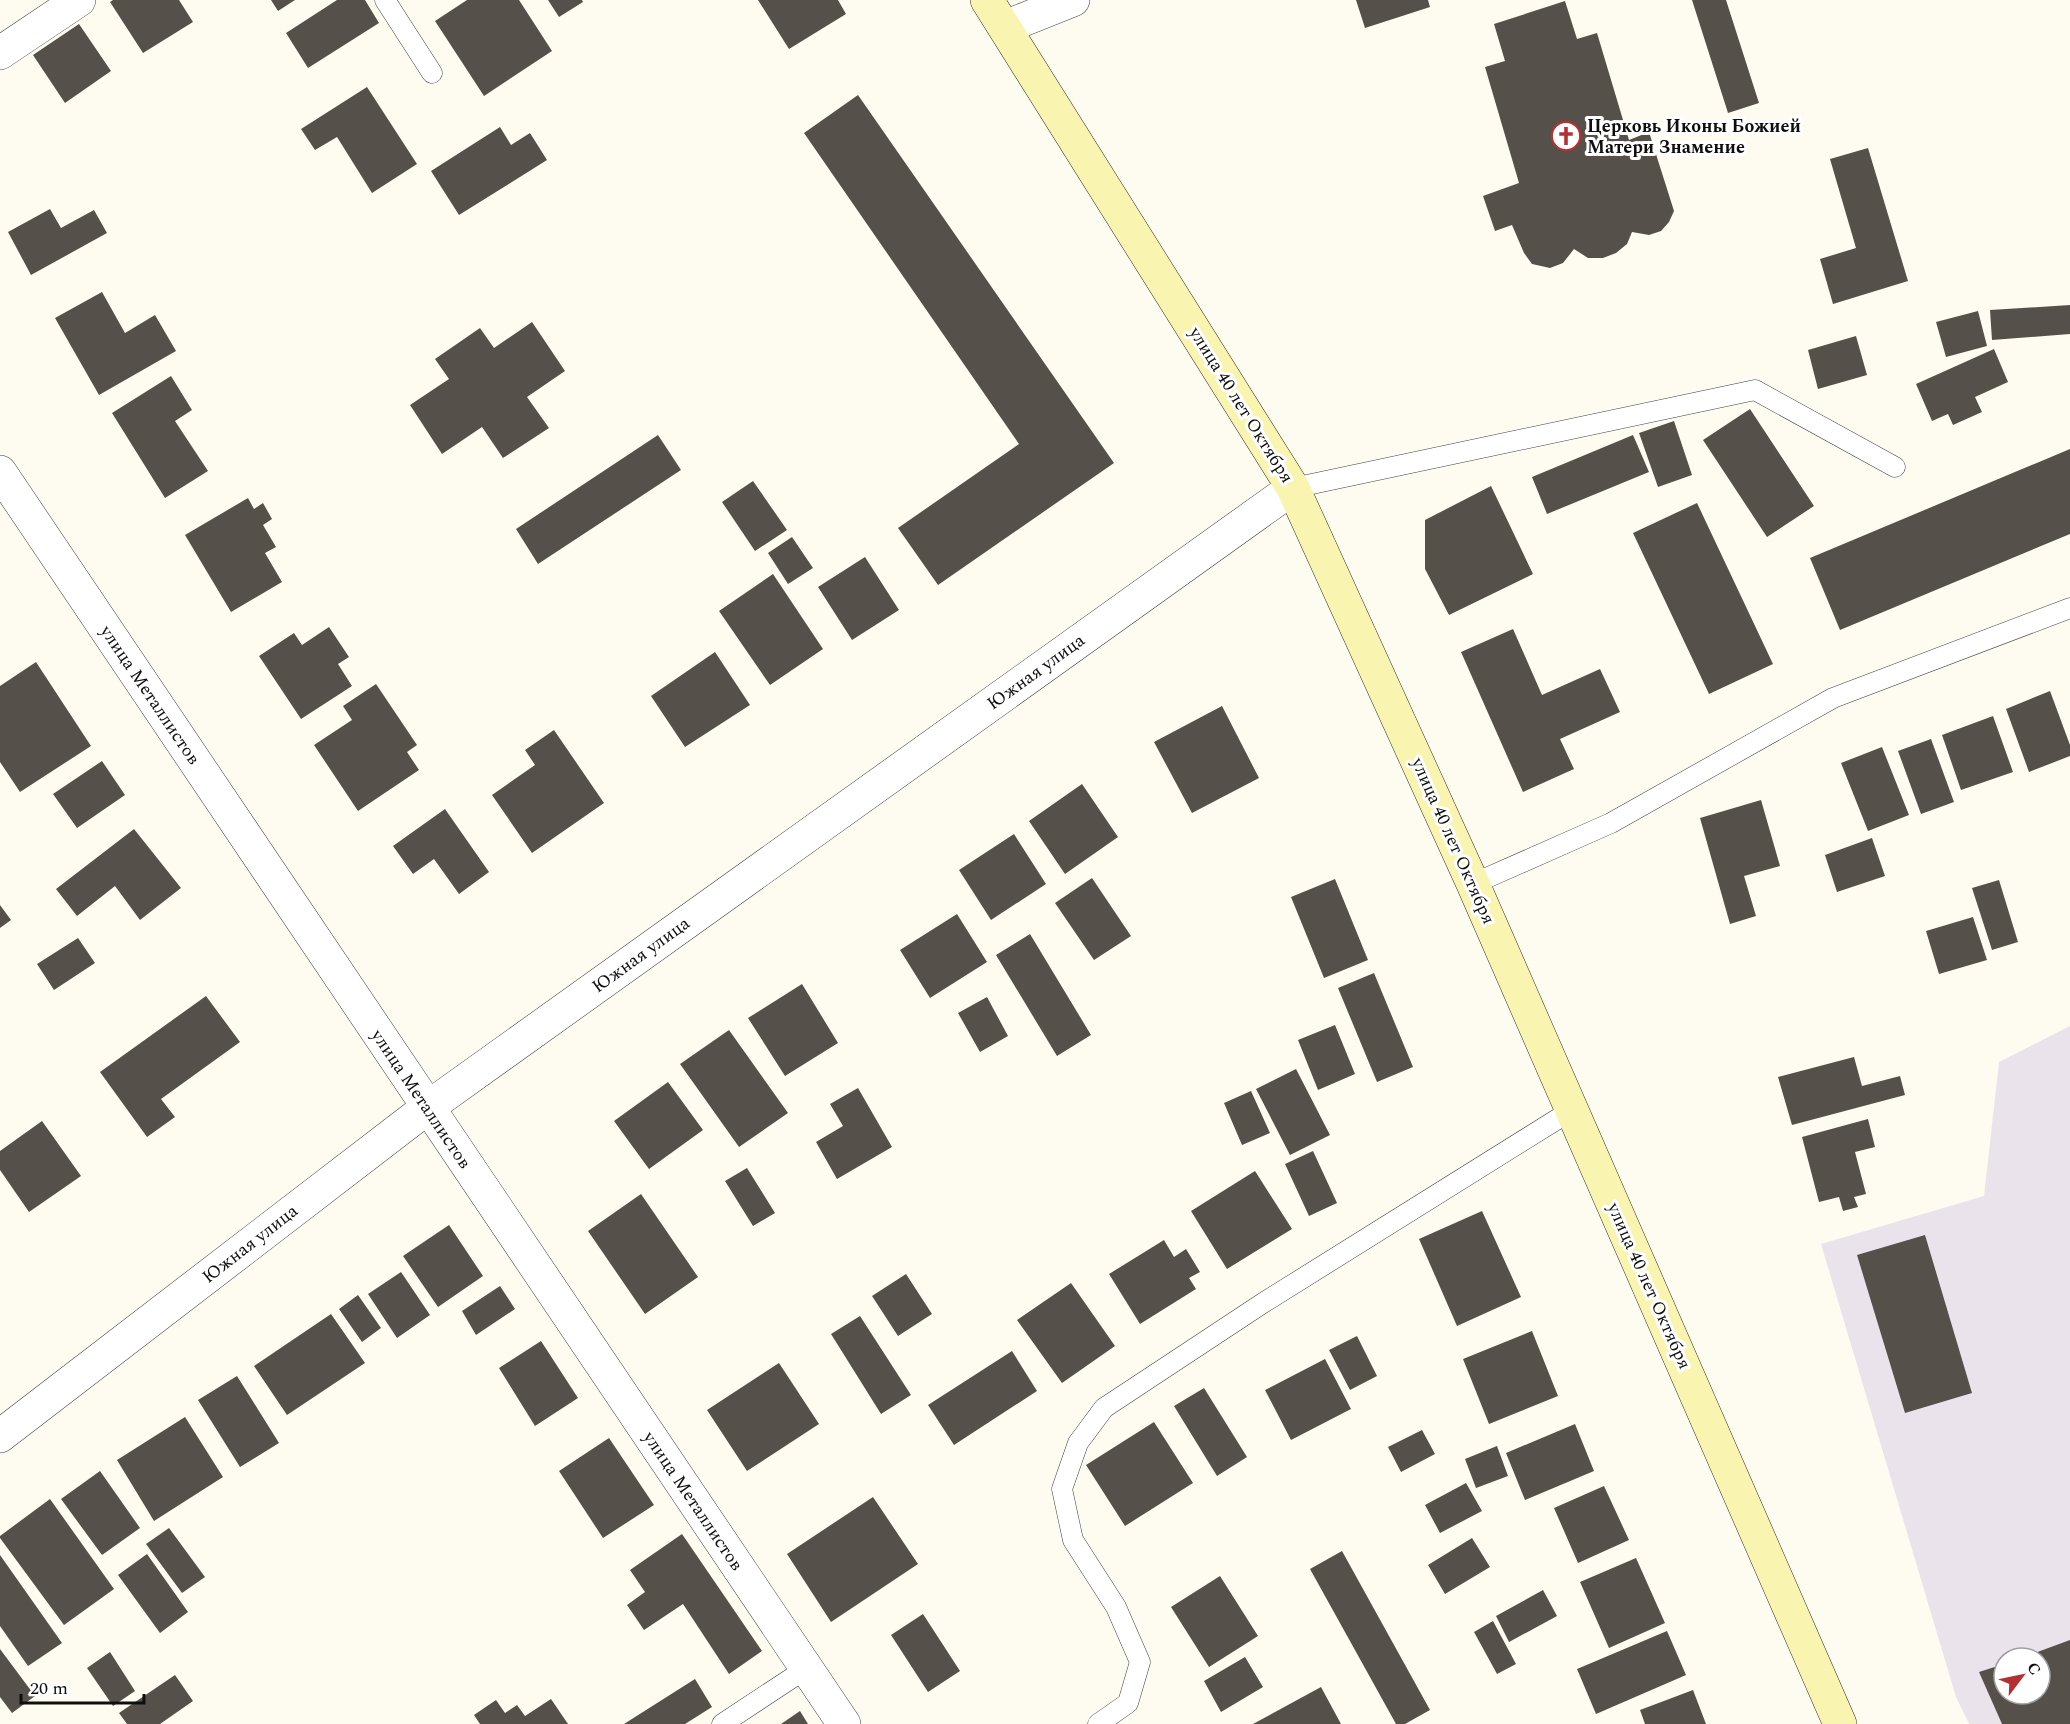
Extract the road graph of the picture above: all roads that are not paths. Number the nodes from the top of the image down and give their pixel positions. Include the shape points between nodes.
1 (79, 0) edge
2 (385, 0) edge
3 (987, 0) edge
4 (1073, 0) edge
5 (1005, 27) junction
6 (0, 53) edge
7 (432, 73) dead end
8 (1895, 467) dead end
9 (0, 472) edge
10 (1293, 488) junction
11 (2070, 608) edge
12 (1473, 885) junction
13 (427, 1108) junction
14 (1572, 1110) junction
15 (0, 1436) edge
16 (807, 1668) junction
17 (722, 1724) edge
18 (844, 1724) edge
19 (1098, 1724) edge
20 (1840, 1724) edge

1 - 6 street
2 - 7 lane
3 - 5 street, улица 40 лет Октября
4 - 5 street
5 - 10 street, улица 40 лет Октября
8 - 10 lane via 1755,390
9 - 13 street, улица Металлистов
10 - 12 street, улица 40 лет Октября
10 - 13 street, Южная улица
11 - 12 lane via 1833,698 1611,823
12 - 14 street, улица 40 лет Октября
13 - 15 street, Южная улица
13 - 16 street, улица Металлистов
14 - 19 lane via 1263,1303 1104,1408 1078,1443 1062,1490 1073,1540 1116,1607 1140,1662 1128,1703
14 - 20 street, улица 40 лет Октября
16 - 17 lane
16 - 18 street, улица Металлистов

